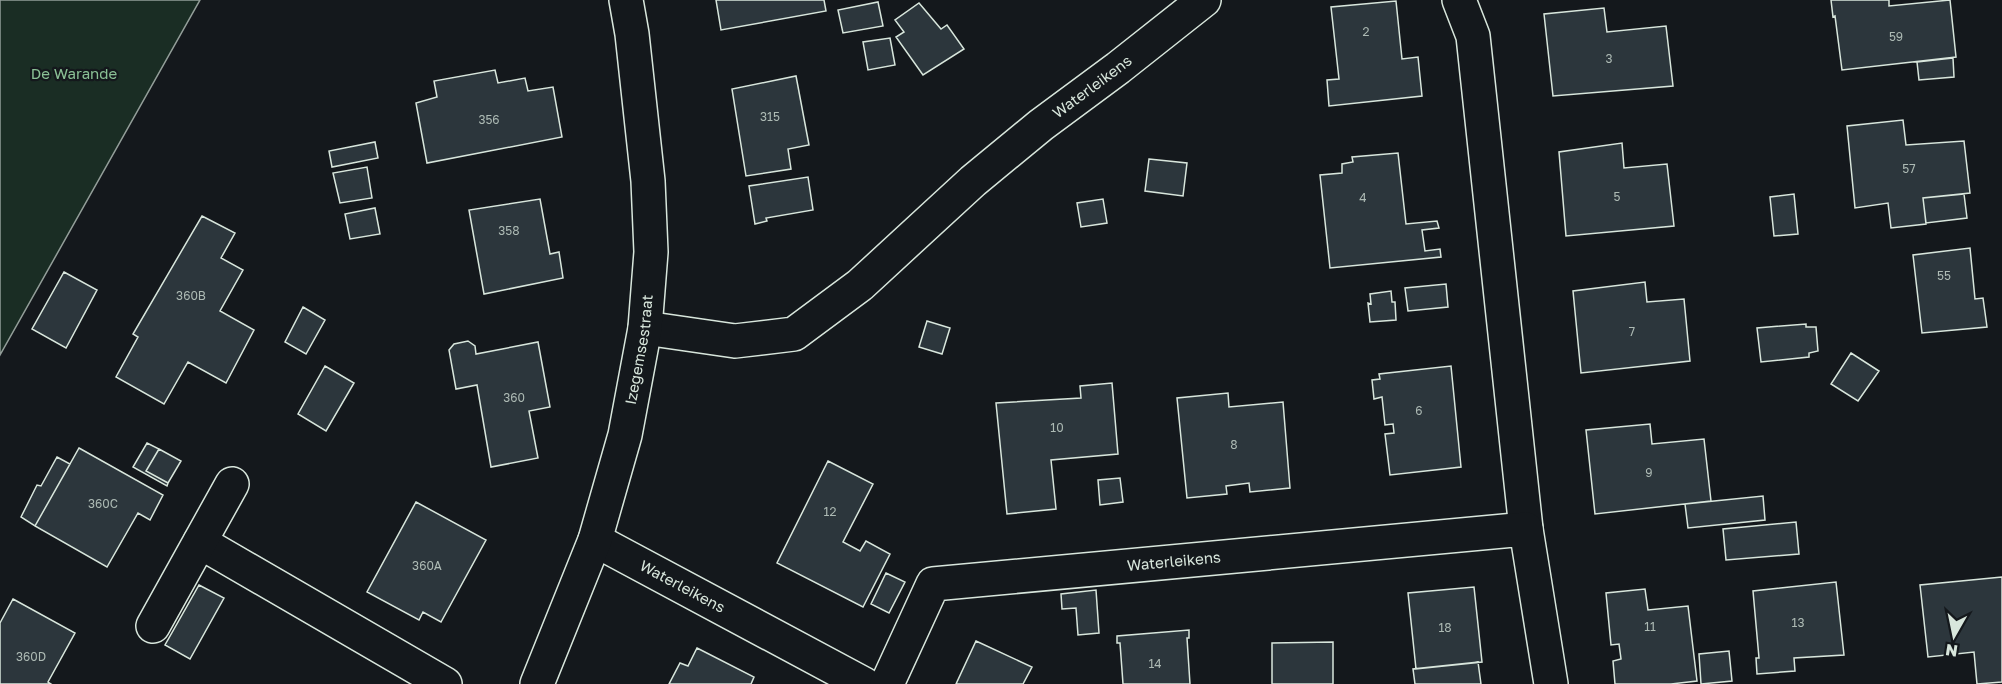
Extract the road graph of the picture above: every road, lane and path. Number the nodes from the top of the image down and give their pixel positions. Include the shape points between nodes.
1 (626, 0) edge
2 (1204, 0) edge
3 (1459, 0) edge
4 (645, 328) junction
5 (232, 484) dead end
6 (1526, 529) junction
7 (595, 540) junction
8 (200, 542) junction
9 (153, 626) dead end
10 (445, 684) edge
11 (537, 684) edge
12 (864, 684) edge
13 (886, 684) edge
14 (1551, 684) edge

1 - 4 street, Izegemsestraat via 648,181 651,252
2 - 4 street, Waterleikens via 1041,125 973,181 860,285 794,334 735,340
3 - 6 street via 1473,36
4 - 7 street, Izegemsestraat via 625,435
5 - 8 street
6 - 13 street, Waterleikens via 933,584
6 - 14 street
7 - 11 street, Izegemsestraat
7 - 12 street, Waterleikens
8 - 9 street
8 - 10 street

